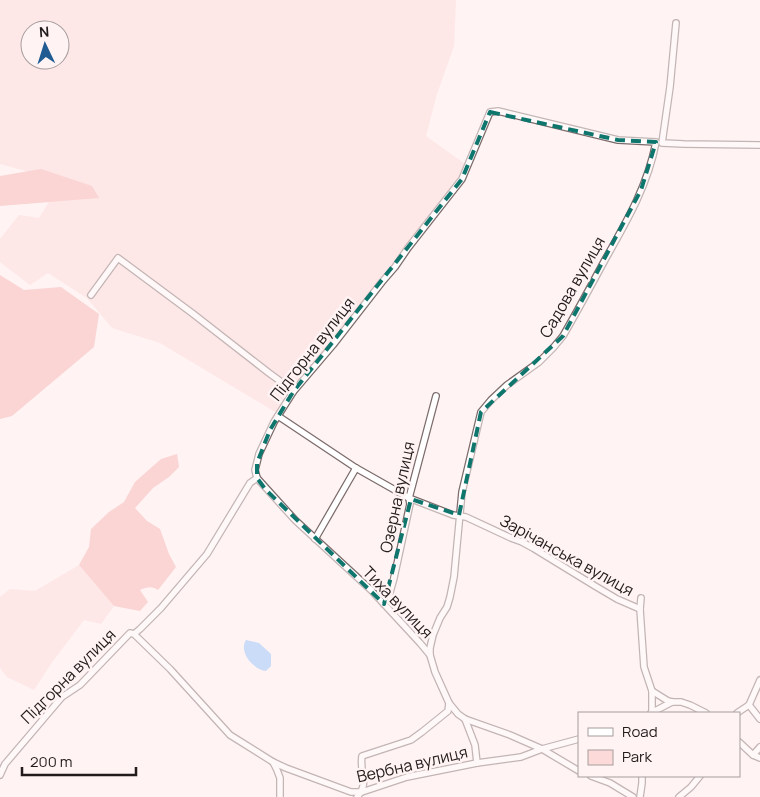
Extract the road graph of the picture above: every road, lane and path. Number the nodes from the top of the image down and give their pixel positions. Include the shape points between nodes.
1 (676, 23) dead end
2 (659, 142) junction
3 (760, 145) edge
4 (90, 295) dead end
5 (292, 392) junction
6 (436, 396) dead end
7 (278, 416) junction
8 (356, 468) junction
9 (257, 478) junction
10 (409, 498) junction
11 (459, 515) junction
12 (316, 539) junction
13 (641, 598) dead end
14 (384, 604) junction
15 (640, 609) junction
16 (134, 634) junction
17 (420, 643) junction
18 (431, 643) junction
19 (430, 655) junction
20 (760, 680) edge
21 (652, 691) junction
22 (672, 702) junction
23 (449, 703) junction
24 (748, 705) junction
25 (652, 712) edge
26 (654, 712) edge
27 (704, 712) edge
28 (738, 712) edge
29 (465, 719) junction
30 (760, 719) edge
31 (578, 739) edge
32 (740, 743) edge
33 (760, 747) edge
34 (542, 749) junction
35 (754, 755) junction
36 (760, 758) edge
37 (273, 762) junction
38 (477, 763) junction
39 (286, 768) junction
40 (578, 769) edge
41 (0, 775) edge
42 (595, 777) edge
43 (642, 777) edge
44 (699, 777) edge
45 (280, 778) junction
46 (362, 792) junction
47 (280, 797) edge
48 (357, 797) edge
49 (633, 797) edge
50 (640, 797) edge
51 (679, 797) edge

1 - 2 street, Садова вулиця via 670,87
2 - 3 street
2 - 5 street, Підгорна вулиця via 618,140 498,111 490,112 462,179 395,267
2 - 11 street, Садова вулиця via 642,190 563,336 543,359 507,385 481,412
4 - 5 street via 118,258
5 - 7 street, Підгорна вулиця
6 - 10 street, Озерна вулиця
7 - 8 street, Зарічанська вулиця
7 - 9 street, Підгорна вулиця via 259,454
8 - 10 street, Зарічанська вулиця
8 - 12 street
9 - 12 street, Тиха вулиця
9 - 16 street, Підгорна вулиця via 250,484 207,554
10 - 11 street, Зарічанська вулиця
10 - 14 street, Озерна вулиця via 394,578
11 - 15 street, Зарічанська вулиця via 533,548 617,599
11 - 18 street, Садова вулиця via 450,597
12 - 14 street, Тиха вулиця
13 - 15 street
14 - 17 street, Тиха вулиця
15 - 21 street, Зарічанська вулиця via 644,667
16 - 37 street, Вербна вулиця via 230,734
16 - 41 street, Підгорна вулиця via 130,633 80,685 62,697 5,764
17 - 18 street
17 - 19 street, Тиха вулиця
18 - 19 street, Садова вулиця
19 - 23 street, Тиха вулиця
20 - 24 street
21 - 22 street
21 - 25 street, Зарічанська вулиця
22 - 26 street
22 - 27 street via 681,702
23 - 29 street, Тиха вулиця
23 - 46 street via 448,711 411,740 362,756
24 - 28 street
24 - 30 street
29 - 34 street, Тиха вулиця
29 - 38 street via 475,745
31 - 34 street
32 - 35 street
33 - 35 street
34 - 38 street, Вербна вулиця via 521,757
34 - 40 street, Тиха вулиця
35 - 36 street
37 - 39 street, Вербна вулиця
37 - 45 street
38 - 46 street, Вербна вулиця via 407,777
39 - 45 street
39 - 46 street, Вербна вулиця via 351,792
42 - 49 street
43 - 50 street
44 - 51 street
45 - 47 street
46 - 48 street

